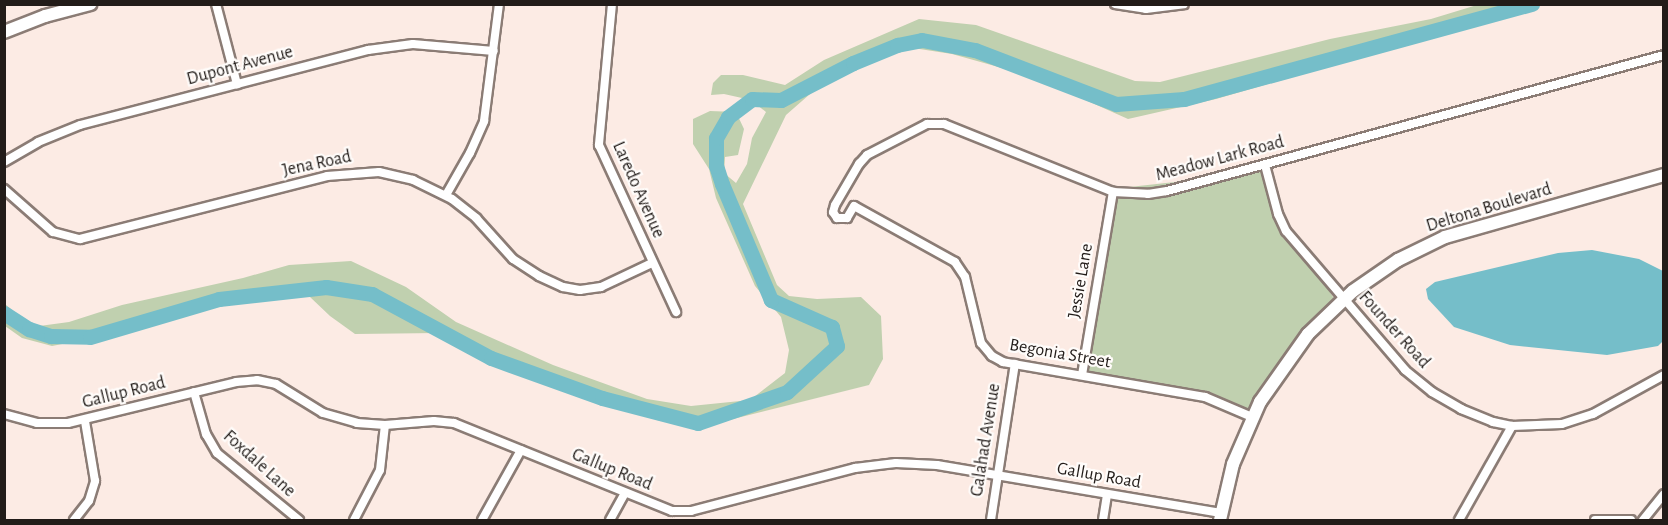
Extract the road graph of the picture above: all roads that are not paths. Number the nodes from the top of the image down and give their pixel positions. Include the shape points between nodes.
1 (90, 4) edge
2 (216, 4) edge
3 (499, 4) edge
4 (612, 4) edge
5 (1115, 4) edge
6 (1184, 4) edge
7 (4, 32) edge
8 (494, 51) junction
9 (1664, 55) edge
10 (237, 84) junction
11 (4, 162) edge
12 (1265, 165) junction
13 (1664, 175) edge
14 (4, 189) edge
15 (1113, 192) junction
16 (446, 195) junction
17 (837, 218) joint
18 (652, 263) junction
19 (1343, 298) junction
20 (676, 312) dead end
21 (1015, 364) junction
22 (1082, 375) junction
23 (1664, 375) edge
24 (194, 392) junction
25 (4, 414) edge
26 (1252, 417) junction
27 (85, 421) junction
28 (385, 425) junction
29 (1512, 426) junction
30 (521, 450) junction
31 (996, 475) junction
32 (625, 493) junction
33 (1107, 494) junction
34 (1664, 494) edge
35 (1220, 517) edge
36 (74, 520) edge
37 (299, 520) edge
38 (354, 520) edge
39 (482, 520) edge
40 (610, 520) edge
41 (991, 520) edge
42 (1103, 520) edge
43 (1459, 520) edge
44 (1595, 520) edge
45 (1631, 520) edge
46 (1643, 520) edge

1 - 7 main road
2 - 10 street
3 - 8 street
4 - 18 street, Laredo Avenue via 599,145
5 - 6 street via 1146,9
8 - 10 street, Dupont Avenue via 435,44 390,46
8 - 16 street via 484,121
9 - 12 street, Meadow Lark Road
10 - 11 street, Dupont Avenue via 80,125 38,142
12 - 15 street, Meadow Lark Road via 1167,191
12 - 19 street, Founder Road via 1286,231
13 - 19 main road, Deltona Boulevard via 1445,237 1398,260
14 - 16 street, Jena Road via 53,232 80,239 344,173 396,175
15 - 17 street, Meadow Lark Road via 944,124 927,124 867,155 858,164 835,205 833,212
15 - 22 street, Jessie Lane
16 - 18 street, Jena Road via 476,218 513,259 563,287 591,290
17 - 21 street, Begonia Street via 847,218 854,206 955,262 965,277 981,343 992,356
18 - 20 street, Laredo Avenue
19 - 26 main road, Deltona Boulevard via 1290,357
19 - 29 street, Founder Road via 1418,382 1476,416
21 - 22 street, Begonia Street
21 - 31 street, Galahad Avenue
22 - 26 street, Begonia Street via 1205,397
23 - 29 street, Founder Road via 1578,419 1547,426
24 - 27 street, Gallup Road
24 - 28 street, Gallup Road via 246,380 265,381 332,416
24 - 37 street, Foxdale Lane via 206,434 217,453
25 - 27 street, Gallup Road via 37,423
26 - 35 main road, Deltona Boulevard via 1233,464
27 - 36 street via 95,480 89,501
28 - 30 street, Gallup Road via 443,421
28 - 38 street via 380,470
29 - 43 street
30 - 32 street, Gallup Road
30 - 39 street
31 - 32 street, Gallup Road via 937,465 874,465 682,512 663,509
31 - 33 street, Gallup Road
31 - 41 street, Galahad Avenue
32 - 40 street
33 - 35 street, Gallup Road
33 - 42 street
34 - 46 street
44 - 45 street

